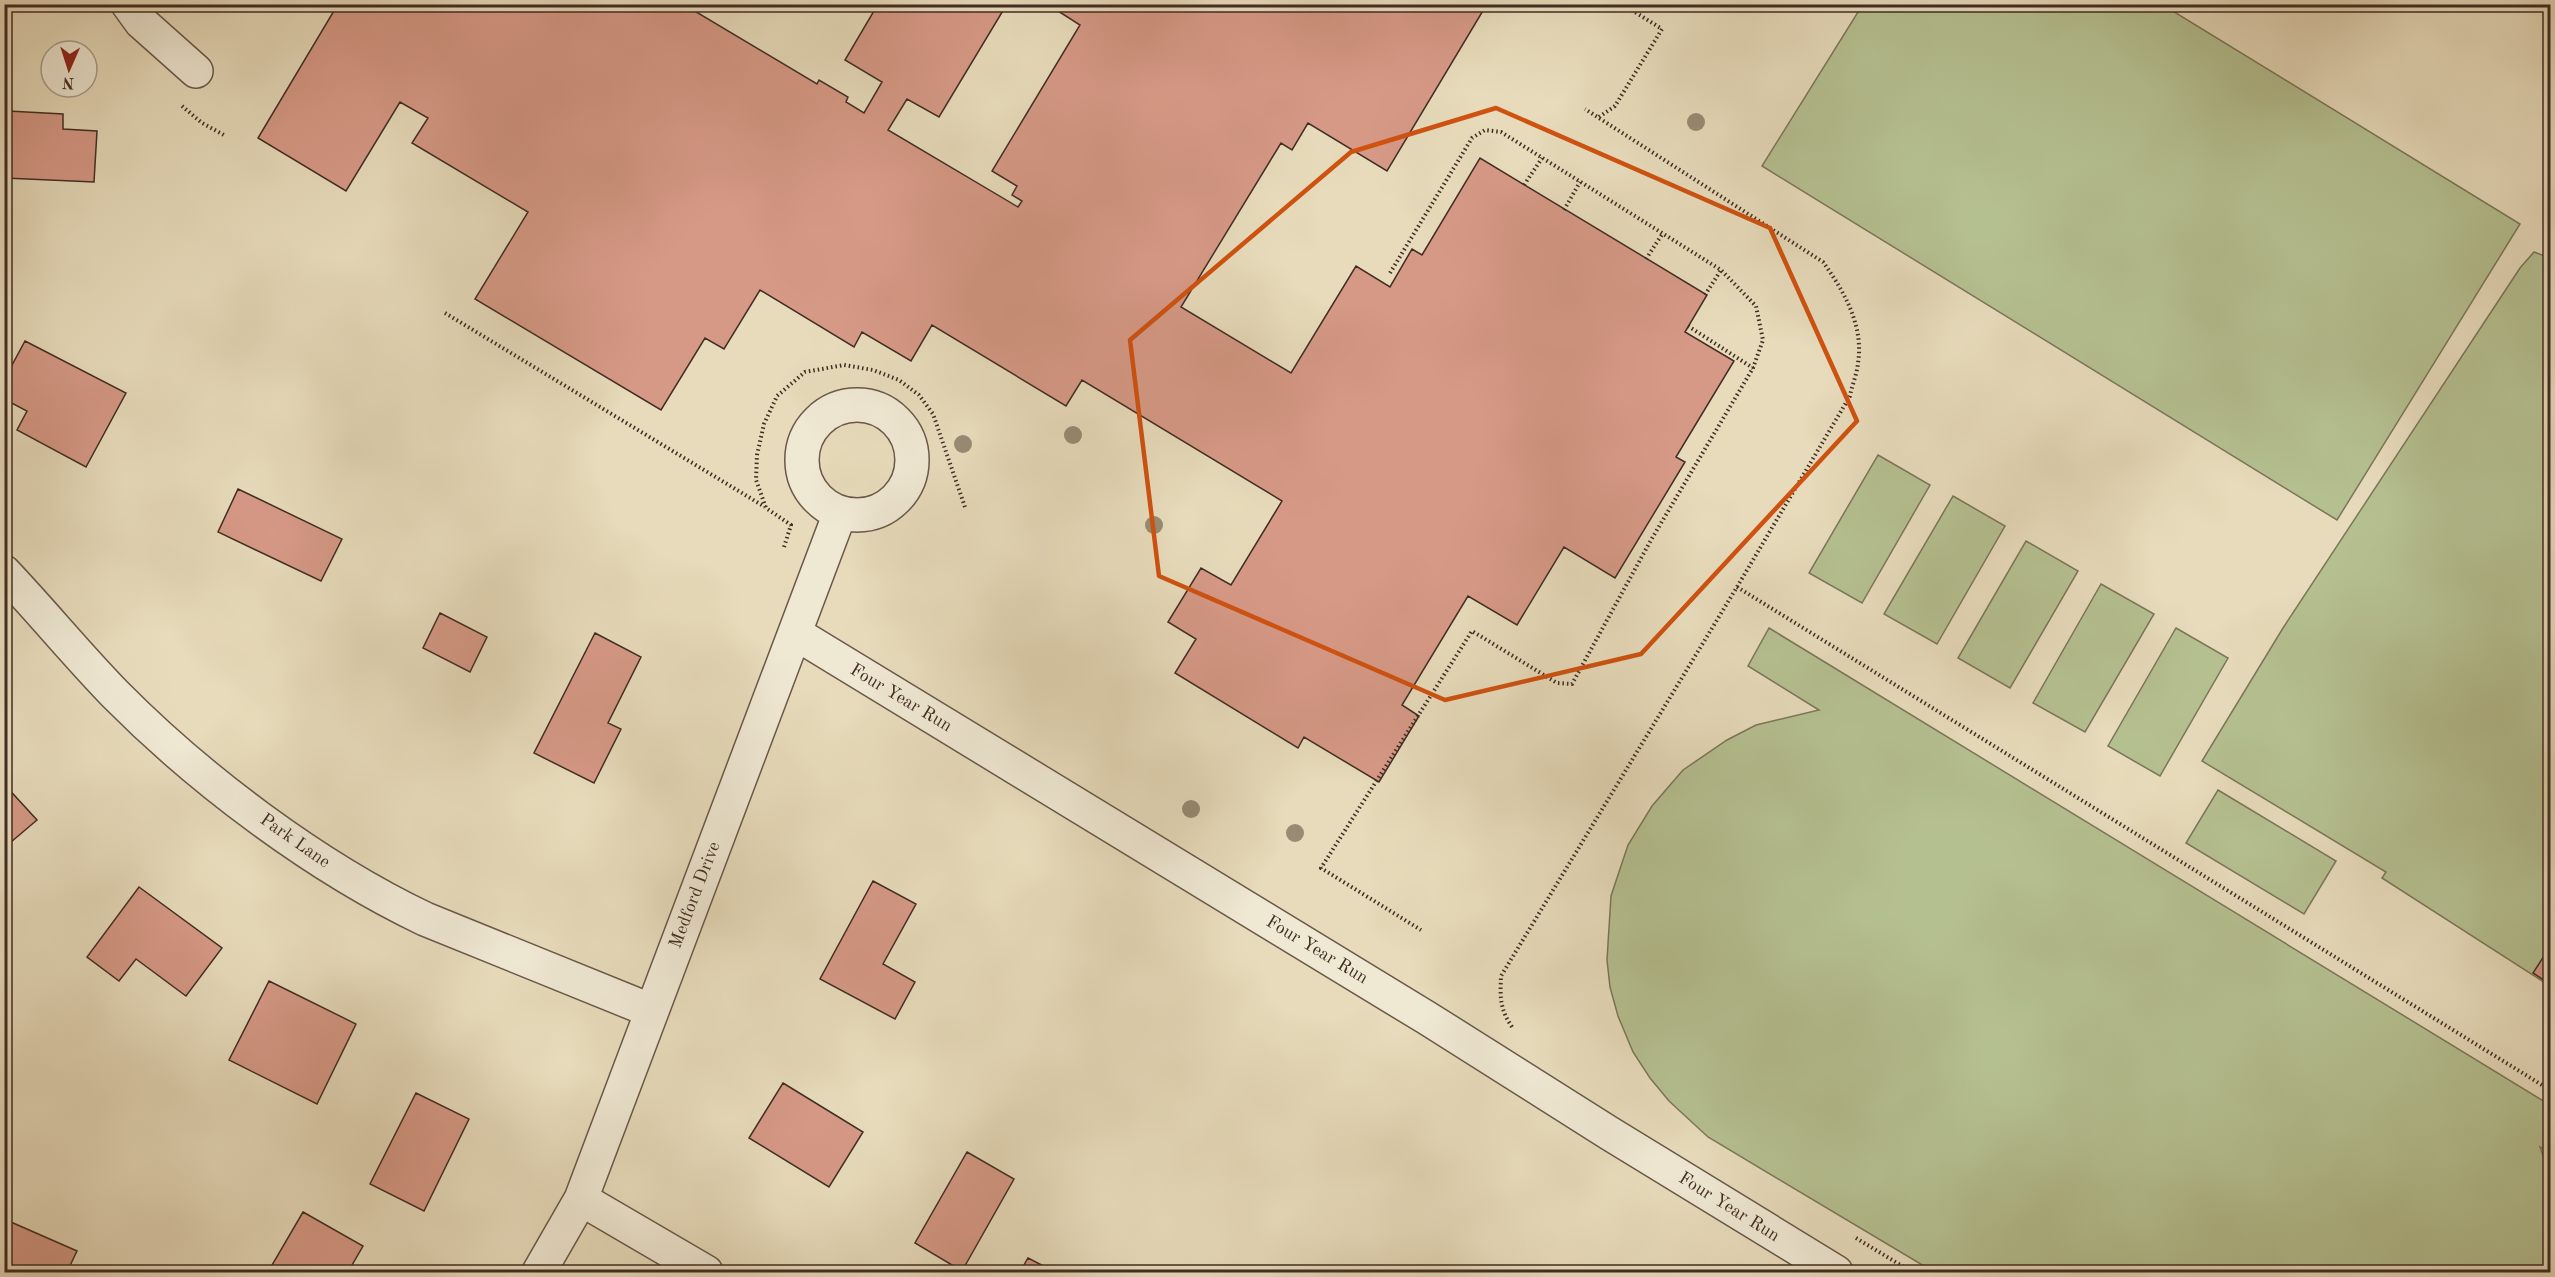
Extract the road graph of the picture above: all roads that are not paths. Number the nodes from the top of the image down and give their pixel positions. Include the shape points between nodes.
1 (128, 4) edge
2 (196, 71) dead end
3 (840, 513) dead end
4 (4, 572) edge
5 (795, 633) junction
6 (651, 1011) junction
7 (581, 1199) junction
8 (539, 1272) edge
9 (706, 1272) edge
10 (1836, 1272) edge

1 - 2 street
3 - 5 street, Medford Drive
4 - 6 street, Park Lane via 116,694 198,770 345,876 425,919
5 - 6 street, Medford Drive
5 - 10 street, Four Year Run via 1417,1011
6 - 7 street, Medford Drive
7 - 8 street, Medford Drive
7 - 9 street

